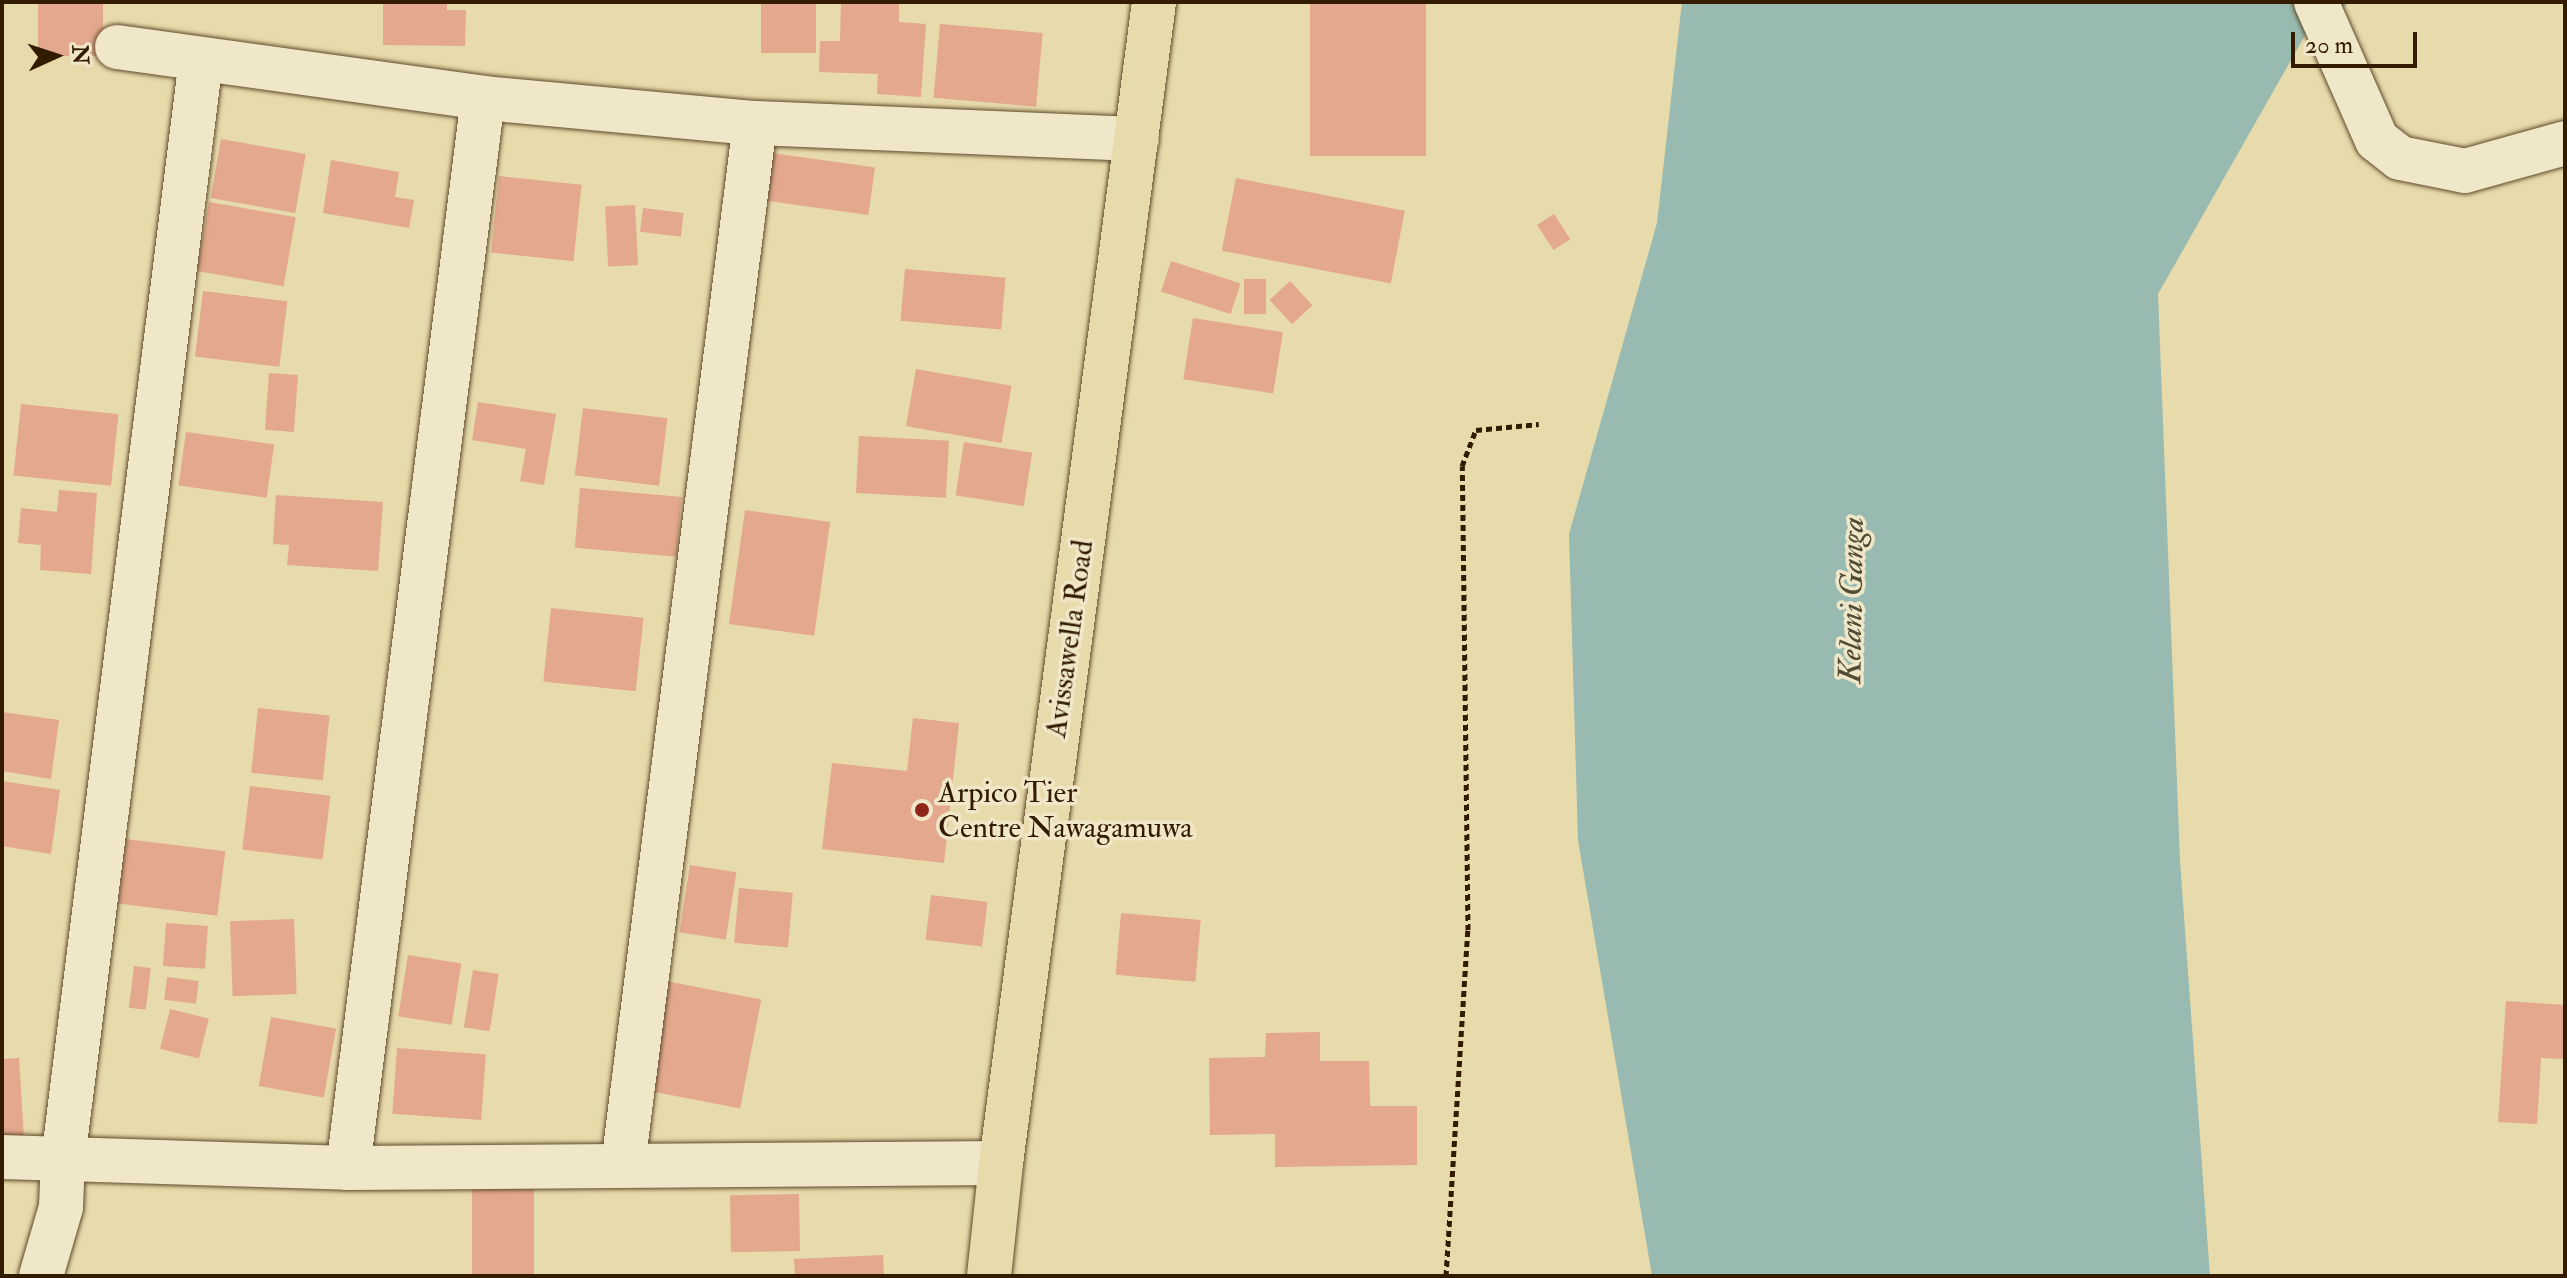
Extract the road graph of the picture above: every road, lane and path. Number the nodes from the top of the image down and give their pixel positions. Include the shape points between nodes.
1 (1154, 2) edge
2 (2316, 2) edge
3 (117, 47) dead end
4 (201, 60) junction
5 (483, 98) junction
6 (755, 123) junction
7 (1137, 139) junction
8 (2565, 143) edge
9 (1539, 424) dead end
10 (2, 1157) edge
11 (63, 1160) junction
12 (1001, 1163) junction
13 (623, 1165) junction
14 (348, 1168) junction
15 (41, 1276) edge
16 (989, 1276) edge
17 (1446, 1276) edge

1 - 7 main road, Avissawella Road
2 - 8 street via 2377,140 2400,158 2465,171
3 - 4 street
4 - 5 street
4 - 11 street
5 - 6 street
5 - 14 street
6 - 7 street
6 - 13 street
7 - 12 main road, Avissawella Road
9 - 17 path via 1476,430 1462,466 1468,930
10 - 11 street
11 - 14 street
11 - 15 street via 61,1207
12 - 13 street
12 - 16 main road, Avissawella Road
13 - 14 street

